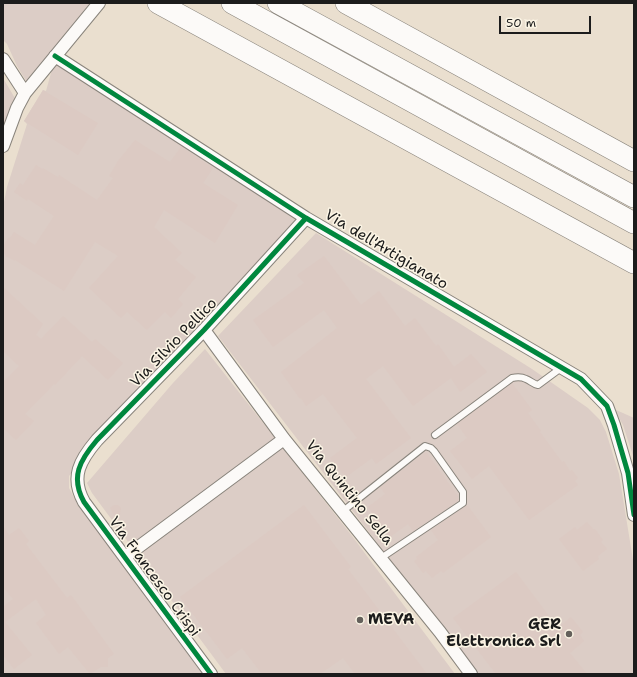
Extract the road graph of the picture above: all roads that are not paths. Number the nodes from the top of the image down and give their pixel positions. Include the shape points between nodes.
1 (99, 3) edge
2 (158, 3) edge
3 (232, 3) edge
4 (278, 3) edge
5 (346, 3) edge
6 (56, 56) junction
7 (3, 59) edge
8 (25, 93) junction
9 (3, 146) edge
10 (634, 161) edge
11 (634, 197) edge
12 (306, 218) junction
13 (634, 223) edge
14 (634, 263) edge
15 (204, 330) junction
16 (561, 368) junction
17 (434, 435) dead end
18 (284, 438) junction
19 (79, 493) joint
20 (343, 511) junction
21 (634, 514) edge
22 (125, 557) junction
23 (381, 558) junction
24 (211, 674) edge
25 (471, 674) edge

1 - 6 street
2 - 14 highway
3 - 13 highway
4 - 11 highway
5 - 10 highway
6 - 8 street
6 - 12 street, Via dell'Artigianato
7 - 8 street
8 - 9 street
12 - 15 street, Via Silvio Pellico
12 - 16 street, Via dell'Artigianato
15 - 18 street, Via Quintino Sella
15 - 19 street, Via Silvio Pellico via 86,453 77,476
16 - 17 lane via 538,385 526,379 512,378
16 - 21 street, Via dell'Artigianato via 581,379 607,406 628,473
18 - 20 street, Via Quintino Sella
18 - 22 street
19 - 22 street, Via Francesco Crispi
20 - 23 street, Via Quintino Sella
20 - 23 lane via 425,446 434,451 463,492 463,503
22 - 24 street, Via Francesco Crispi
23 - 25 street, Via Quintino Sella

